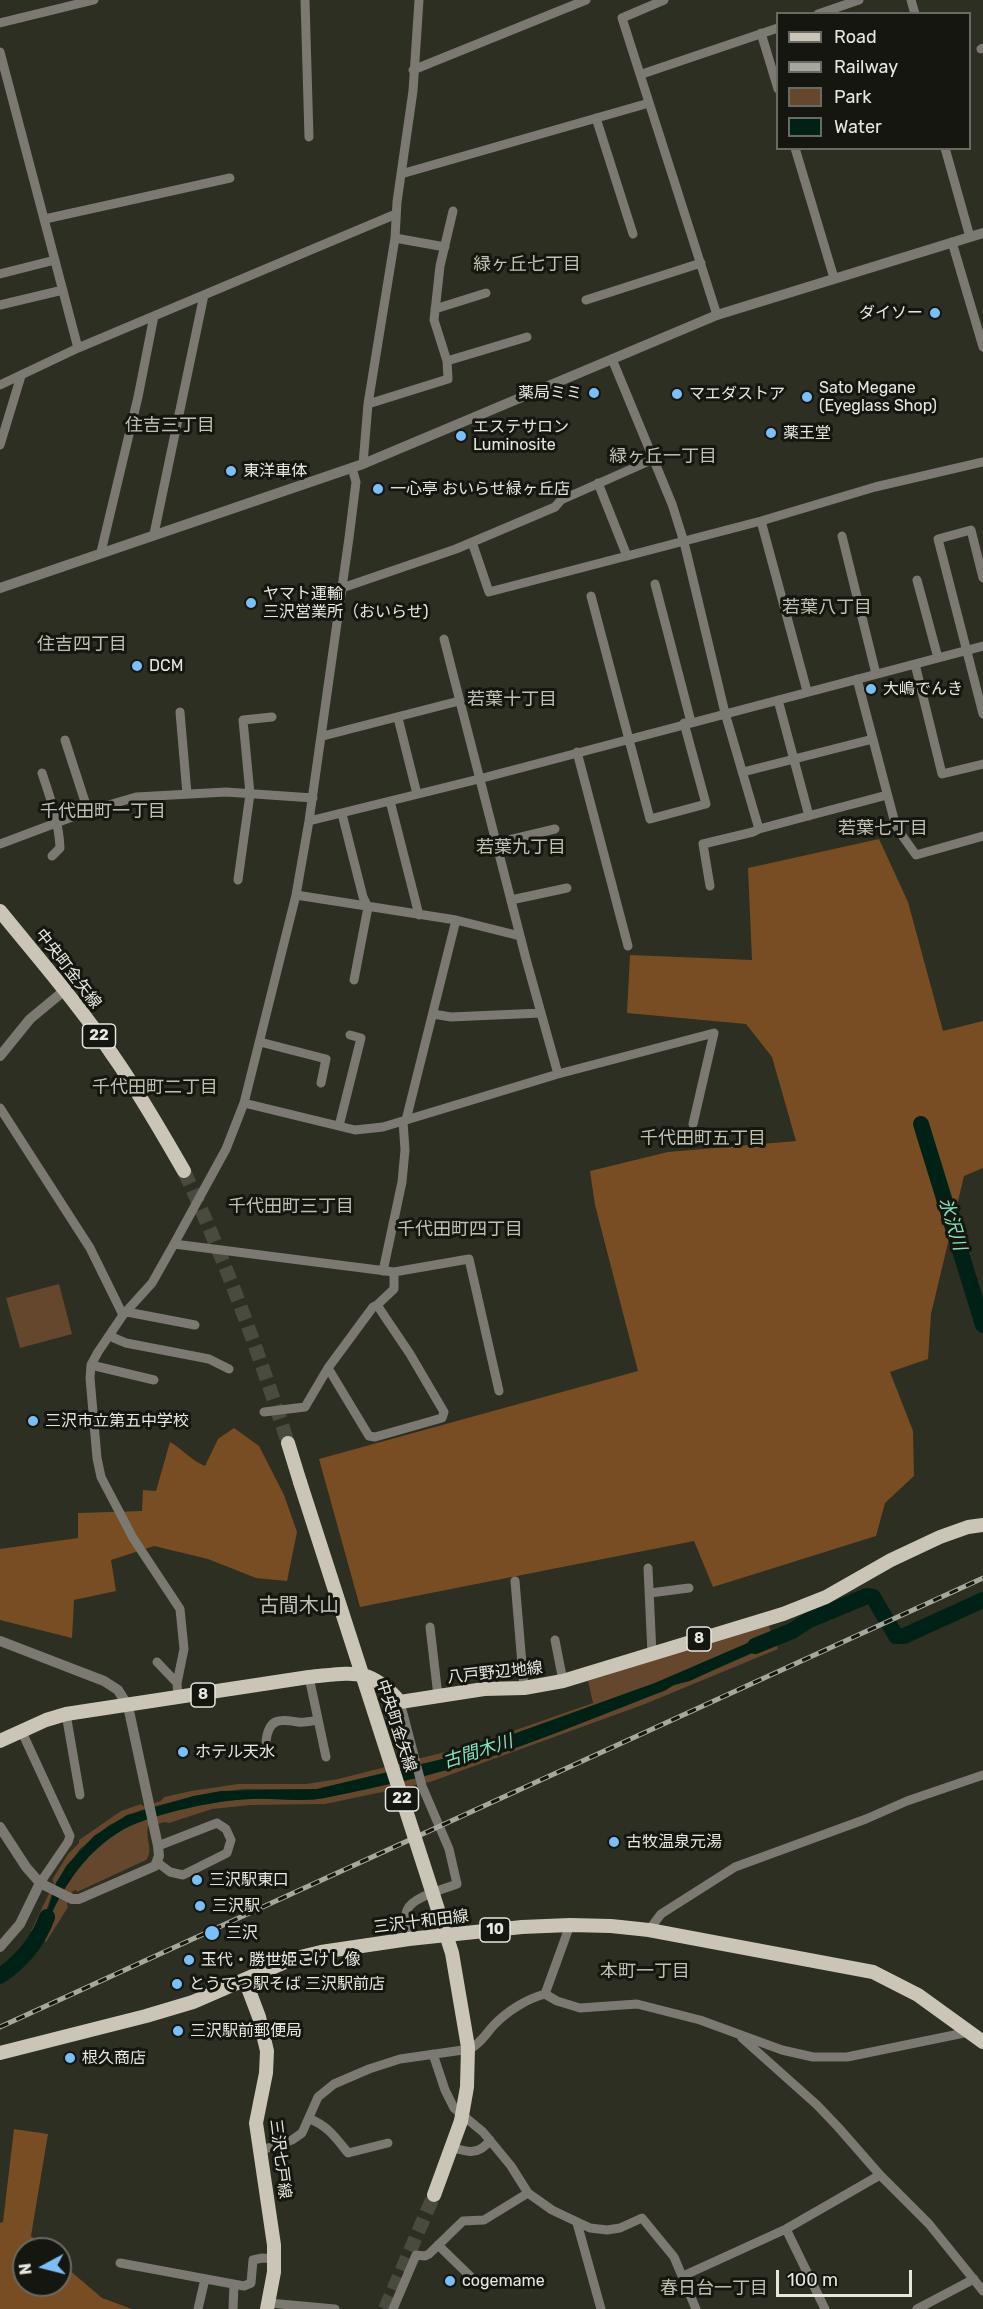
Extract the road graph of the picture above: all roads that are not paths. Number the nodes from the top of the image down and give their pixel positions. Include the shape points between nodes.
1 (305, 0) edge
2 (419, 0) edge
3 (586, 0) edge
4 (664, 0) edge
5 (821, 0) edge
6 (859, 0) edge
7 (88, 1) edge
8 (822, 12) edge
9 (0, 23) edge
10 (776, 27) edge
11 (761, 33) junction
12 (0, 52) edge
13 (413, 70) junction
14 (642, 74) junction
15 (776, 86) edge
16 (649, 103) junction
17 (596, 118) junction
18 (309, 137) dead end
19 (796, 150) edge
20 (946, 150) edge
21 (401, 174) junction
22 (230, 178) dead end
23 (453, 211) dead end
24 (396, 214) junction
25 (45, 219) junction
26 (983, 233) edge
27 (633, 234) dead end
28 (970, 237) junction
29 (395, 238) junction
30 (952, 242) junction
31 (444, 246) junction
32 (55, 260) junction
33 (701, 263) junction
34 (0, 274) edge
35 (834, 278) junction
36 (63, 290) junction
37 (486, 293) dead end
38 (204, 295) junction
39 (586, 300) dead end
40 (0, 305) edge
41 (435, 309) junction
42 (717, 315) junction
43 (154, 316) junction
44 (528, 337) dead end
45 (983, 347) edge
46 (78, 348) junction
47 (612, 359) junction
48 (447, 361) junction
49 (21, 376) junction
50 (0, 385) edge
51 (368, 404) junction
52 (0, 445) edge
53 (654, 459) junction
54 (983, 462) edge
55 (358, 466) junction
56 (598, 483) junction
57 (761, 521) junction
58 (154, 534) junction
59 (842, 536) dead end
60 (472, 542) junction
61 (684, 542) junction
62 (101, 552) junction
63 (627, 556) junction
64 (983, 579) edge
65 (917, 580) dead end
66 (655, 584) dead end
67 (0, 588) edge
68 (342, 588) junction
69 (591, 596) dead end
70 (444, 639) dead end
71 (983, 646) edge
72 (966, 650) junction
73 (938, 658) junction
74 (915, 664) junction
75 (876, 674) junction
76 (857, 679) junction
77 (807, 691) junction
78 (778, 700) junction
79 (459, 701) junction
80 (180, 712) dead end
81 (725, 713) junction
82 (983, 714) edge
83 (272, 717) dead end
84 (398, 718) junction
85 (688, 722) junction
86 (323, 736) junction
87 (629, 738) junction
88 (873, 739) junction
89 (65, 740) dead end
90 (577, 752) junction
91 (794, 759) junction
92 (983, 764) edge
93 (743, 772) junction
94 (42, 773) dead end
95 (479, 779) junction
96 (187, 794) junction
97 (249, 794) junction
98 (417, 794) junction
99 (887, 795) junction
100 (313, 798) junction
101 (390, 801) junction
102 (88, 811) junction
103 (342, 814) junction
104 (809, 816) junction
105 (309, 821) junction
106 (56, 824) junction
107 (555, 829) dead end
108 (759, 829) junction
109 (983, 836) edge
110 (496, 843) junction
111 (0, 844) edge
112 (52, 856) dead end
113 (238, 880) dead end
114 (710, 886) dead end
115 (567, 888) dead end
116 (296, 895) junction
117 (511, 900) junction
118 (368, 907) junction
119 (0, 911) edge
120 (419, 915) junction
121 (456, 920) junction
122 (520, 936) junction
123 (628, 946) dead end
124 (354, 980) dead end
125 (65, 990) junction
126 (541, 1013) junction
127 (433, 1014) junction
128 (350, 1035) dead end
129 (260, 1042) junction
130 (1, 1051) edge
131 (558, 1074) junction
132 (321, 1083) dead end
133 (244, 1103) junction
134 (0, 1108) edge
135 (405, 1121) junction
136 (693, 1124) dead end
137 (339, 1126) junction
138 (184, 1172) tunnel mouth
139 (174, 1244) junction
140 (383, 1271) junction
141 (394, 1272) junction
142 (377, 1305) junction
143 (125, 1314) junction
144 (195, 1325) dead end
145 (111, 1334) junction
146 (91, 1365) junction
147 (328, 1368) junction
148 (229, 1369) dead end
149 (154, 1380) dead end
150 (499, 1391) dead end
151 (264, 1412) dead end
152 (288, 1443) tunnel mouth
153 (983, 1525) edge
154 (648, 1568) dead end
155 (515, 1581) dead end
156 (689, 1588) dead end
157 (650, 1593) junction
158 (430, 1626) dead end
159 (555, 1640) dead end
160 (0, 1641) edge
161 (652, 1654) junction
162 (157, 1662) dead end
163 (309, 1677) junction
164 (563, 1681) junction
165 (177, 1683) junction
166 (524, 1688) junction
167 (438, 1696) junction
168 (178, 1698) junction
169 (400, 1702) junction
170 (128, 1706) junction
171 (66, 1714) junction
172 (318, 1720) junction
173 (21, 1730) junction
174 (0, 1741) edge
175 (266, 1741) dead end
176 (326, 1757) dead end
177 (983, 1775) edge
178 (80, 1795) dead end
179 (1, 1830) edge
180 (158, 1846) junction
181 (157, 1862) junction
182 (43, 1884) junction
183 (570, 1925) junction
184 (649, 1930) junction
185 (409, 1939) junction
186 (0, 1947) edge
187 (245, 1980) junction
188 (545, 1994) junction
189 (736, 2032) junction
190 (969, 2032) junction
191 (983, 2042) edge
192 (1, 2051) edge
193 (433, 2054) junction
194 (310, 2119) junction
195 (490, 2140) junction
196 (388, 2143) dead end
197 (451, 2147) junction
198 (259, 2151) junction
199 (880, 2175) junction
200 (528, 2193) junction
201 (434, 2195) tunnel mouth
202 (577, 2223) junction
203 (786, 2229) junction
204 (438, 2245) junction
205 (274, 2259) junction
206 (120, 2263) dead end
207 (683, 2276) junction
208 (472, 2278) dead end
209 (205, 2279) junction
210 (974, 2279) junction
211 (234, 2284) junction
212 (983, 2291) edge
213 (268, 2306) edge
214 (198, 2309) edge
215 (233, 2309) edge
216 (335, 2309) edge
217 (393, 2309) edge
218 (601, 2309) edge
219 (696, 2309) edge
220 (825, 2309) edge
221 (917, 2309) edge

1 - 18 street
2 - 13 street
3 - 13 street
4 - 14 street via 622,18
5 - 8 street
6 - 8 street
7 - 9 street
10 - 11 street
11 - 14 street
11 - 15 street
12 - 25 street
13 - 21 street
14 - 16 street
16 - 17 street
16 - 33 street
17 - 21 street
17 - 27 street
19 - 35 street
20 - 28 street
21 - 24 street
22 - 25 street
23 - 31 street
24 - 29 street
24 - 38 street
25 - 32 street
26 - 28 street
28 - 30 street
29 - 31 street
29 - 51 street
30 - 35 street
30 - 45 street
31 - 41 street
32 - 34 street
32 - 36 street
33 - 39 street
33 - 42 street
35 - 42 street
36 - 40 street
36 - 46 street
37 - 41 street
38 - 43 street
38 - 58 street
41 - 48 street via 434,320
42 - 47 street
43 - 46 street
43 - 62 street
44 - 48 street
46 - 49 street
47 - 53 street
47 - 55 street
48 - 51 street via 448,379
49 - 50 street
49 - 52 street
51 - 55 street
53 - 56 street
53 - 61 street
54 - 57 street via 875,487
55 - 58 street
55 - 68 street
56 - 60 street via 561,500 555,507
56 - 63 street
57 - 61 street
57 - 77 street
58 - 62 street
59 - 75 street
60 - 63 street via 489,592
60 - 68 street
61 - 63 street
61 - 81 street
62 - 67 street
64 - 72 street via 971,531 938,539
65 - 73 street
66 - 85 street
68 - 86 street
69 - 87 street
70 - 79 street
71 - 72 street
72 - 73 street
72 - 82 street
73 - 74 street
74 - 75 street
74 - 92 street via 942,774
75 - 76 street
76 - 77 street
76 - 88 street
77 - 78 street
78 - 81 street
78 - 91 street
79 - 84 street
79 - 95 street
80 - 96 street
81 - 85 street
81 - 93 street
83 - 97 street via 243,720
84 - 86 street
84 - 98 street
85 - 87 street
85 - 87 street via 706,804 662,816 650,819
86 - 100 street
87 - 90 street
88 - 91 street
88 - 99 street
89 - 102 street
90 - 95 street
90 - 123 street
91 - 93 street
91 - 104 street
93 - 108 street
94 - 106 street
95 - 98 street
95 - 110 street
96 - 97 street
96 - 102 street via 136,796
97 - 100 street
97 - 113 street
98 - 101 street
99 - 104 street
99 - 109 street via 896,826 916,855
100 - 105 street
101 - 103 street
101 - 120 street
102 - 106 street
103 - 105 street
103 - 118 street
104 - 108 street
105 - 116 street
106 - 111 street
106 - 112 street via 60,848
107 - 110 street
108 - 114 street via 704,844
110 - 117 street
115 - 117 street
116 - 118 street
116 - 129 street
117 - 122 street
118 - 120 street
118 - 124 street
119 - 125 main road, 中央町金矢線 / 22
120 - 121 street
121 - 122 street
121 - 127 street
122 - 126 street
125 - 130 street via 30,1019
125 - 138 main road, 中央町金矢線 / 22 via 114,1056
126 - 127 street via 451,1017
126 - 131 street
127 - 135 street
128 - 137 street via 361,1038
129 - 132 street via 326,1059
129 - 133 street
131 - 135 street
131 - 136 street via 714,1033
133 - 137 street
133 - 139 street via 226,1149
134 - 143 street via 90,1248
135 - 137 street via 355,1130
135 - 140 street via 402,1182
139 - 140 street
139 - 143 street via 152,1283
140 - 141 street
141 - 142 street via 394,1289
141 - 150 street via 469,1259
142 - 147 street
142 - 147 street via 444,1412 442,1418 369,1436
143 - 144 street
143 - 145 street
145 - 146 street
145 - 148 street via 126,1343 209,1359
146 - 149 street
146 - 165 street via 101,1477 133,1538 180,1609 184,1649
147 - 151 street via 305,1407
152 - 197 main road, 中央町金矢線 / 22, bridge via 452,1953 468,2047 467,2087
153 - 161 main road, 八戸野辺地線 / 8 via 940,1537 826,1597 783,1614
154 - 157 street
155 - 166 street
156 - 157 street
157 - 161 street
158 - 167 street
159 - 164 street
160 - 170 street via 104,1681 118,1690
161 - 164 main road, 八戸野辺地線 / 8
162 - 165 street
163 - 168 main road, 8
163 - 169 main road, 8 via 368,1675
163 - 172 street
164 - 166 main road, 八戸野辺地線 / 8
165 - 168 street
166 - 167 main road, 八戸野辺地線 / 8
167 - 169 main road, 八戸野辺地線 / 8
168 - 170 main road, 8
169 - 185 street via 422,1785 449,1849 457,1884 410,1906 406,1911
170 - 171 main road, 8
170 - 180 street
171 - 173 main road, 8
171 - 178 street
172 - 175 street via 275,1721
172 - 176 street
173 - 174 main road, 8
173 - 182 street via 70,1836
177 - 184 street via 735,1867 661,1914
179 - 182 street
180 - 181 street
180 - 181 street via 217,1822 231,1840 227,1853 183,1875 170,1872
181 - 182 street via 72,1899
182 - 186 street via 20,1924
183 - 184 main road, 三沢十和田線 / 10
183 - 185 main road, 三沢十和田線 / 10
183 - 188 street
184 - 190 main road, 三沢十和田線 / 10 via 873,1972 918,1995
185 - 187 main road, 三沢十和田線 / 10 via 292,1959
187 - 192 main road, 三沢十和田線 / 10 via 165,2011
187 - 198 main road, 三沢七戸線 via 267,2051 256,2123
188 - 189 street via 580,2008 637,2004
188 - 193 street via 505,2015 470,2049
189 - 190 street via 782,2050 831,2058
189 - 199 street via 818,2105
190 - 191 main road, 三沢十和田線 / 10
193 - 194 street via 400,2059 334,2084 318,2097
193 - 195 street via 454,2108
194 - 196 street via 332,2131 348,2152
194 - 198 street via 302,2133 292,2140
195 - 197 street via 477,2152
195 - 200 street
197 - 201 main road, 中央町金矢線 / 22
198 - 205 main road, 三沢七戸線
199 - 203 street
199 - 210 street via 929,2224
200 - 202 street
200 - 204 street via 484,2220 463,2221
202 - 207 street via 607,2230 642,2218 674,2257
202 - 218 street
203 - 207 street
203 - 220 street
204 - 208 street
204 - 217 street via 425,2256 416,2256
205 - 211 street via 253,2260 251,2283
205 - 213 main road, 三沢七戸線
206 - 209 street
207 - 219 street
209 - 211 street
209 - 214 street
210 - 212 street
210 - 221 street
211 - 215 street
213 - 216 street

